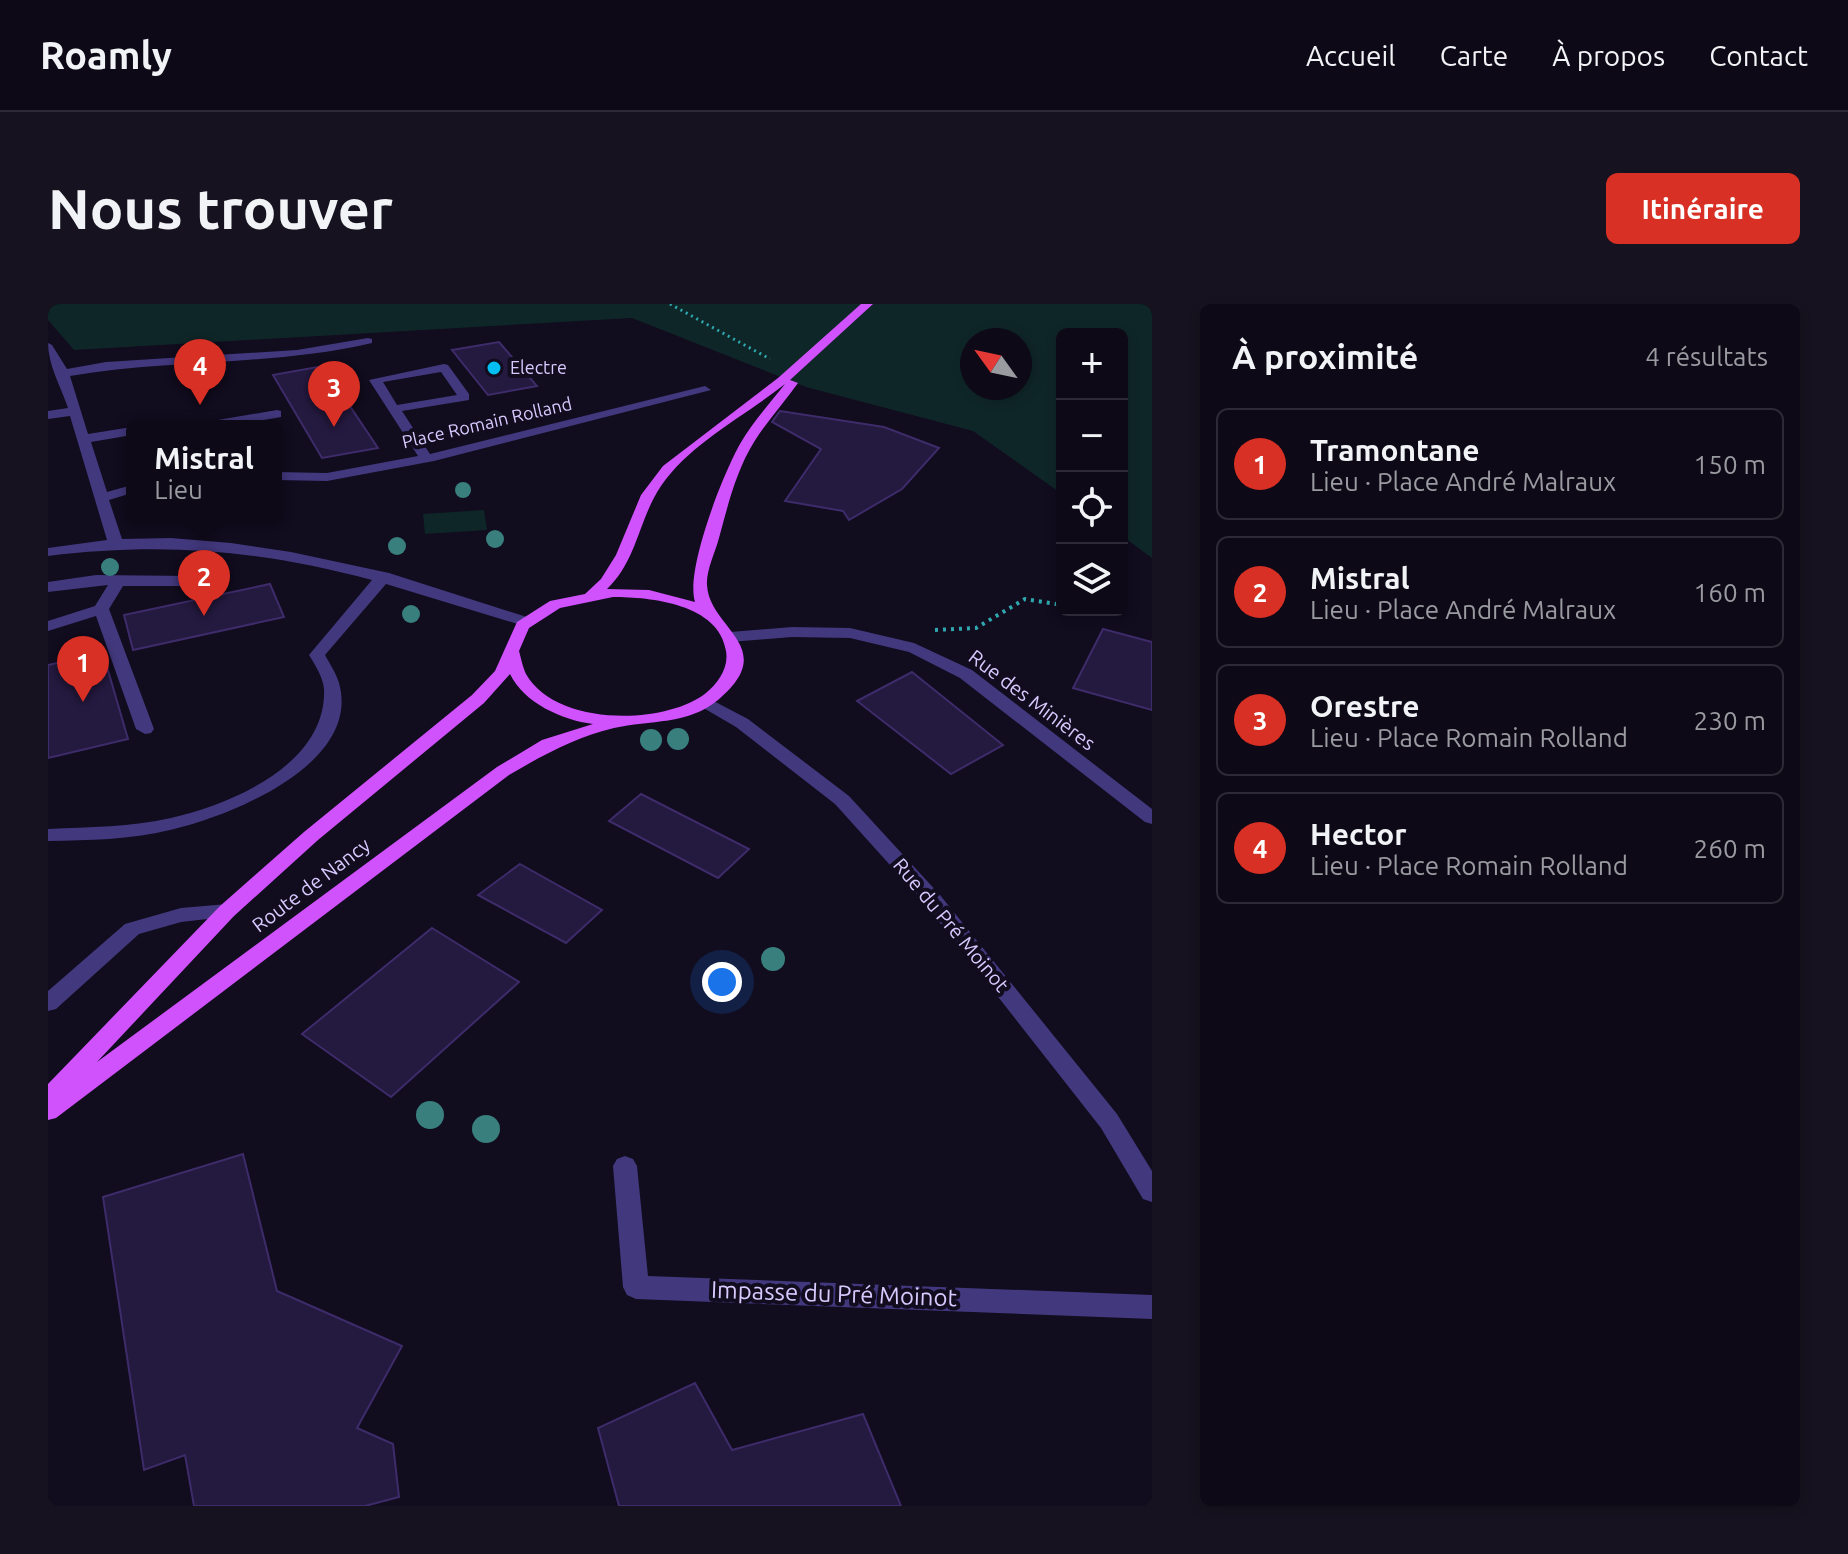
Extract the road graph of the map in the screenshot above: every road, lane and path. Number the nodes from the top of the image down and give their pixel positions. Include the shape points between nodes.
1 (670, 304) edge
2 (867, 304) edge
3 (368, 341) dead end
4 (48, 347) edge
5 (771, 360) dead end
6 (808, 361) junction
7 (63, 373) junction
8 (705, 390) dead end
9 (394, 409) junction
10 (75, 411) junction
11 (277, 414) dead end
12 (48, 415) edge
13 (242, 420) edge
14 (126, 432) edge
15 (83, 439) junction
16 (426, 458) junction
17 (282, 476) edge
18 (126, 491) edge
19 (102, 498) junction
20 (116, 545) junction
21 (48, 552) edge
22 (384, 576) junction
23 (118, 581) junction
24 (191, 581) dead end
25 (48, 587) edge
26 (592, 594) junction
27 (1056, 604) edge
28 (101, 609) junction
29 (707, 614) junction
30 (527, 622) junction
31 (48, 626) edge
32 (929, 630) dead end
33 (730, 637) junction
34 (510, 657) junction
35 (706, 702) junction
36 (615, 722) junction
37 (145, 729) dead end
38 (1152, 818) edge
39 (48, 835) edge
40 (227, 911) junction
41 (48, 1003) edge
42 (48, 1100) edge
43 (48, 1111) edge
44 (625, 1166) dead end
45 (1152, 1192) edge
46 (1152, 1307) edge

1 - 5 path
2 - 6 main road
3 - 7 street via 297,354
4 - 7 street
6 - 26 main road via 658,480 643,504 619,569
6 - 29 main road via 748,441 730,476 699,581
7 - 10 street
8 - 16 street, Place Romain Rolland
9 - 9 street via 409,407 465,397 444,368 375,380
9 - 16 street
10 - 12 street
10 - 15 street
11 - 13 street
14 - 15 street
15 - 19 street
16 - 17 street, Place Romain Rolland via 327,477
18 - 19 street
19 - 20 street
20 - 21 street
20 - 22 street via 252,548
22 - 30 street
22 - 39 street via 317,655 333,687 329,721 298,764 221,809 169,824
23 - 24 street
23 - 25 street
23 - 28 street
26 - 29 main road via 654,594
26 - 30 main road via 555,605
27 - 32 path via 1025,599 976,628
28 - 31 street
28 - 37 street
29 - 33 main road
30 - 34 main road
33 - 35 main road via 734,671
33 - 38 street, Rue des Minières via 850,633 914,648 966,674
34 - 36 main road via 518,680 540,701 574,715
34 - 40 main road, Route de Nancy via 478,699
35 - 36 main road via 680,714
35 - 45 street, Rue du Pré Moinot via 742,723 842,800 933,900 1053,1048 1109,1121
36 - 43 main road, Route de Nancy via 548,744 503,771
40 - 41 street via 181,915 132,929
40 - 42 main road, Route de Nancy
44 - 46 street, Impasse du Pré Moinot via 636,1287

